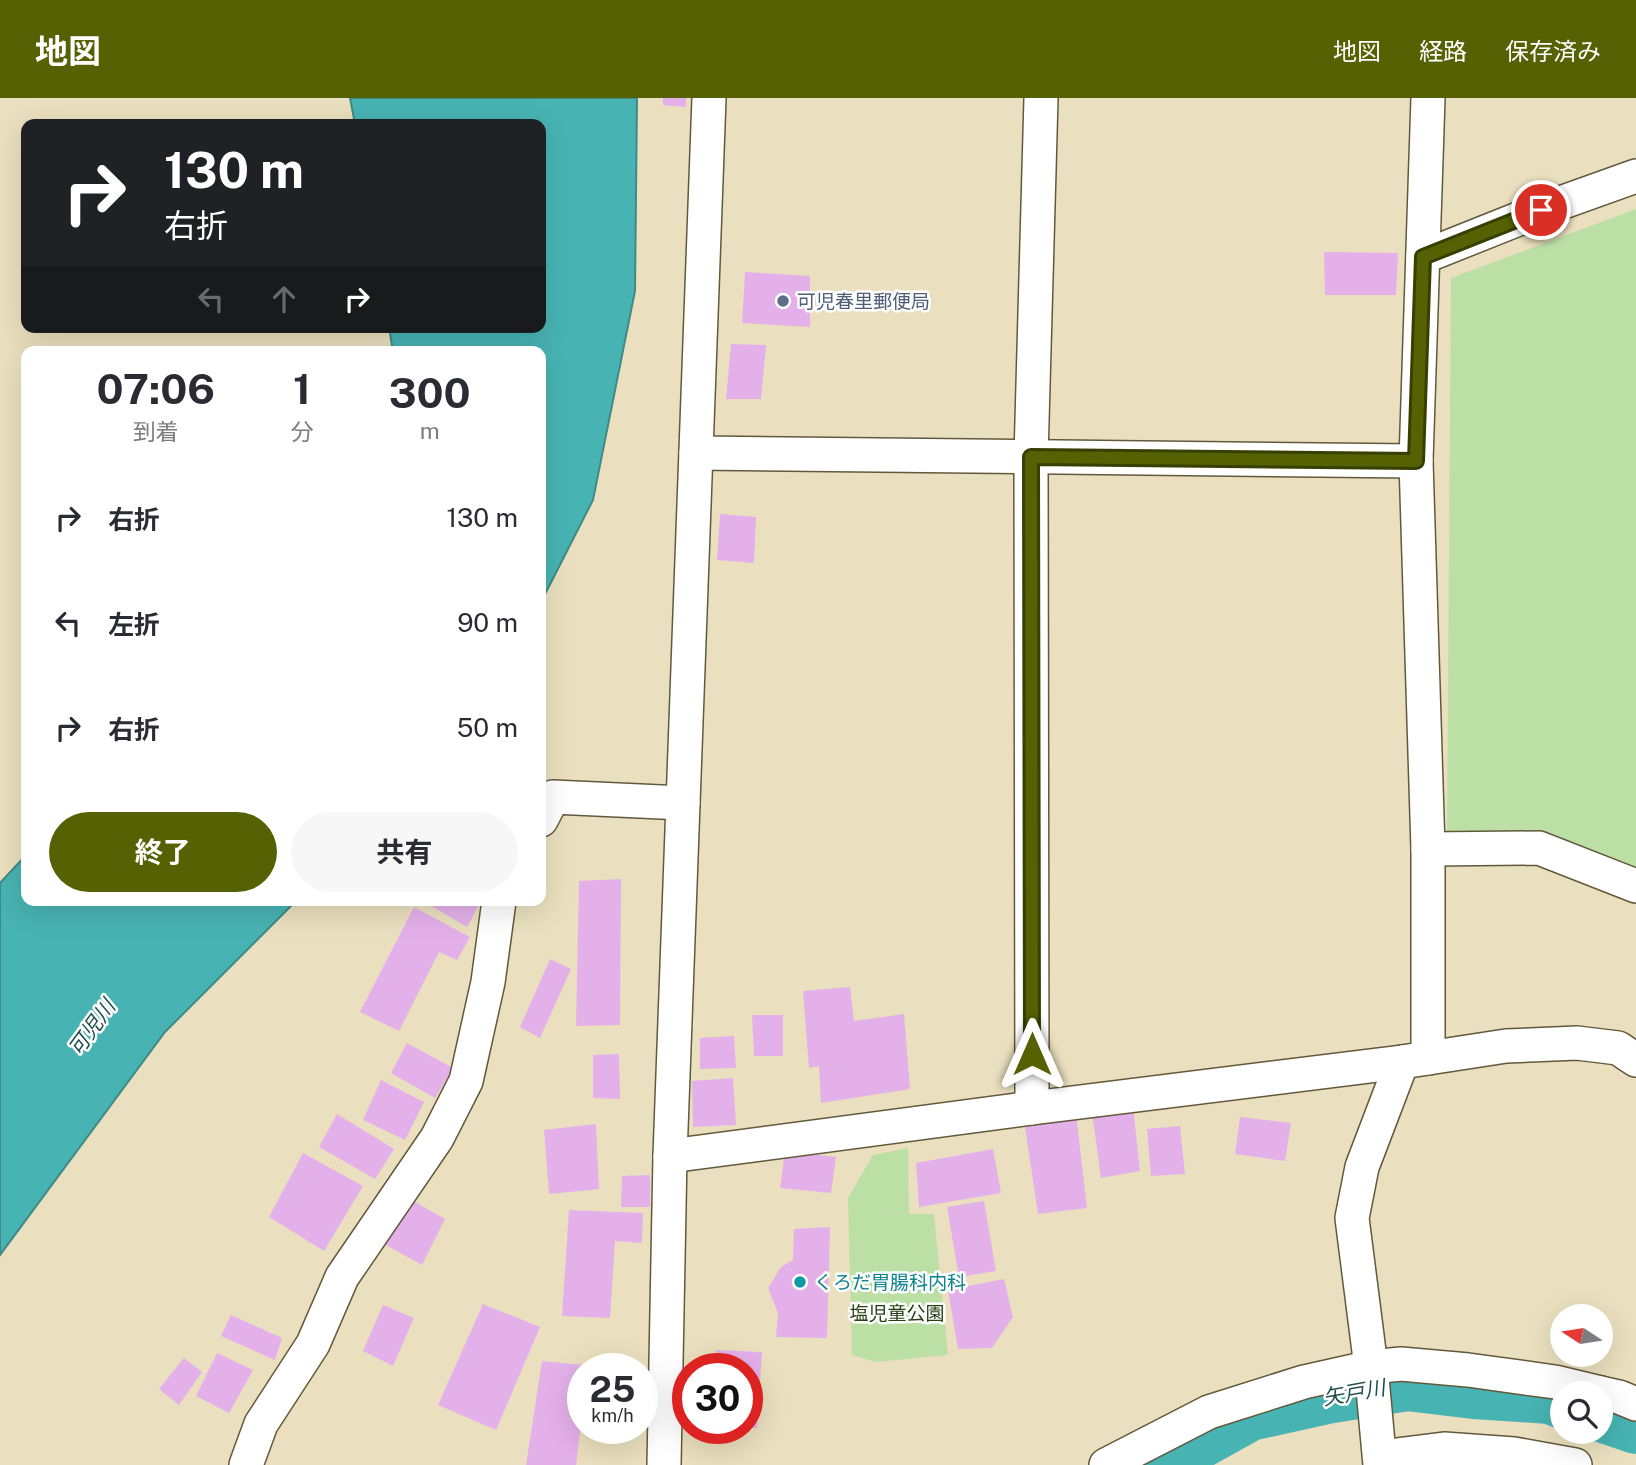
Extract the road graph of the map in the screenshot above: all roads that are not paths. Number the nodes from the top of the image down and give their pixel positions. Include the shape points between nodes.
1 (709, 98) edge
2 (1041, 98) edge
3 (1428, 98) edge
4 (1636, 176) edge
5 (1423, 257) junction
6 (696, 453) junction
7 (1031, 457) junction
8 (1416, 461) junction
9 (683, 803) junction
10 (546, 811) edge
11 (1428, 849) junction
12 (1636, 886) edge
13 (498, 906) edge
14 (1415, 1060) junction
15 (1636, 1060) edge
16 (1032, 1108) junction
17 (670, 1156) junction
18 (1371, 1367) junction
19 (1550, 1381) edge
20 (1613, 1396) edge
21 (1636, 1404) edge
22 (1380, 1461) edge
23 (246, 1465) edge
24 (664, 1465) edge
25 (1106, 1465) edge
26 (1575, 1465) edge

1 - 6 street
2 - 7 street
3 - 5 street
4 - 5 street
5 - 8 street
6 - 7 street
6 - 9 street
7 - 8 street
7 - 16 street
8 - 11 street
9 - 10 street via 554,797
9 - 17 street
11 - 12 street via 1539,848
11 - 14 street
13 - 23 street via 488,982 466,1081 438,1138 342,1277 313,1344 261,1424
14 - 15 street via 1506,1046 1577,1043 1618,1048
14 - 16 street
14 - 18 street via 1362,1167 1352,1218
16 - 17 street
17 - 24 street
18 - 19 street via 1401,1364
18 - 22 street
18 - 25 street via 1209,1412
20 - 21 street
22 - 26 street via 1444,1449 1514,1454

